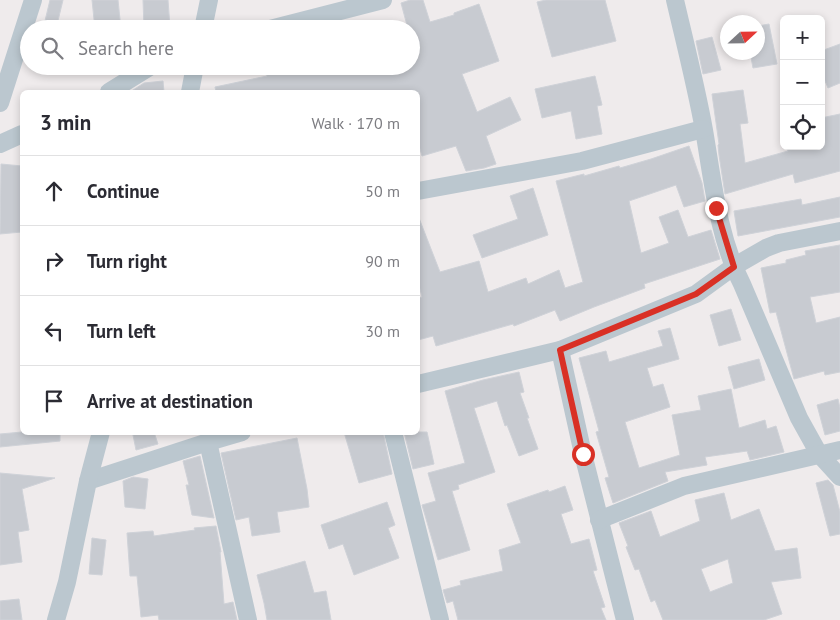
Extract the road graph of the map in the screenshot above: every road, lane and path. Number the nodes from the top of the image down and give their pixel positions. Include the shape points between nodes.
1 (33, 0) edge
2 (209, 0) edge
3 (383, 0) edge
4 (675, 0) edge
5 (27, 20) edge
6 (205, 20) edge
7 (305, 20) edge
8 (20, 41) edge
9 (136, 75) edge
10 (193, 75) edge
11 (112, 90) edge
12 (190, 90) edge
13 (0, 103) edge
14 (703, 129) junction
15 (20, 135) edge
16 (0, 144) edge
17 (420, 191) edge
18 (840, 231) edge
19 (734, 267) junction
20 (560, 350) junction
21 (420, 384) edge
22 (100, 435) edge
23 (232, 435) edge
24 (394, 435) edge
25 (208, 442) junction
26 (840, 450) edge
27 (819, 454) junction
28 (840, 477) edge
29 (88, 482) junction
30 (599, 520) junction
31 (56, 620) edge
32 (248, 620) edge
33 (440, 620) edge
34 (625, 620) edge

1 - 5 street
2 - 6 street
3 - 7 street
4 - 14 street
8 - 13 street
9 - 11 street
10 - 12 street
14 - 17 street via 582,161
14 - 19 street via 716,208
15 - 16 street
18 - 19 street via 779,243
19 - 20 street via 696,294
19 - 27 street via 799,418
20 - 21 street
20 - 30 street
22 - 29 street
23 - 25 street
24 - 33 street
25 - 29 street
25 - 32 street
26 - 27 street
27 - 28 street
27 - 30 street via 684,486
29 - 31 street
30 - 34 street

